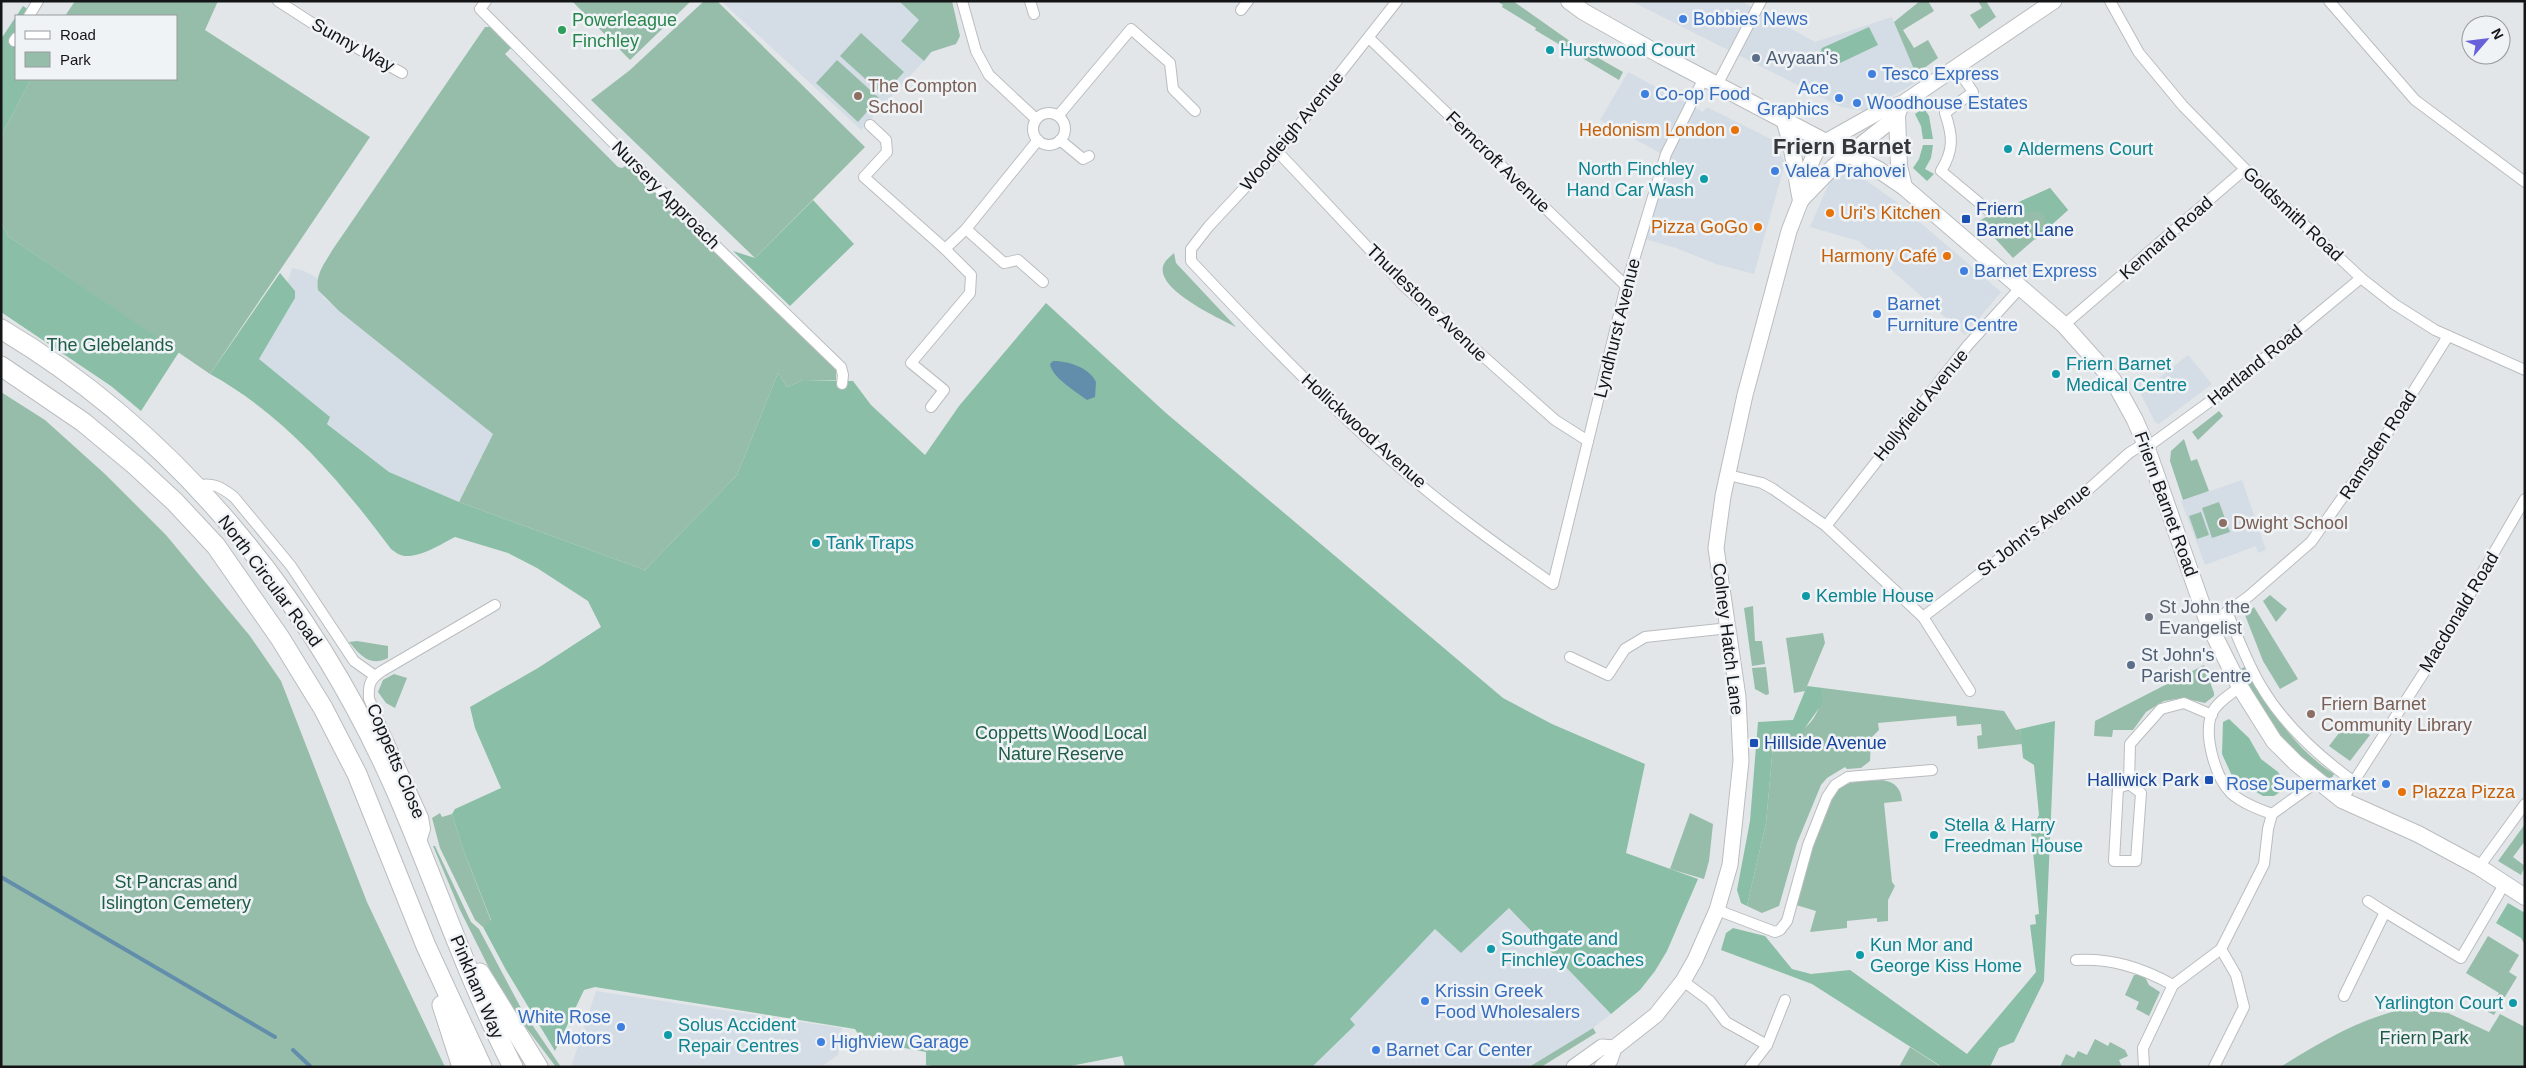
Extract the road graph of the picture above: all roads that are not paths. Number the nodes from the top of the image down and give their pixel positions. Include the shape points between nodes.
1 (38, 1) edge
2 (278, 1) edge
3 (962, 1) edge
4 (1030, 1) edge
5 (1397, 1) edge
6 (1568, 1) edge
7 (1761, 1) edge
8 (2054, 1) edge
9 (2110, 1) edge
10 (2329, 1) edge
11 (483, 5) edge
12 (1034, 14) dead end
13 (30, 15) edge
14 (1369, 38) junction
15 (1956, 67) junction
16 (402, 73) dead end
17 (1710, 81) junction
18 (1900, 109) junction
19 (1195, 110) dead end
20 (1058, 116) junction
21 (1036, 119) junction
22 (1784, 120) junction
23 (870, 125) dead end
24 (1038, 140) junction
25 (1060, 140) junction
26 (1839, 147) junction
27 (1278, 152) junction
28 (1089, 156) dead end
29 (2245, 169) junction
30 (2525, 182) edge
31 (1904, 187) junction
32 (1801, 200) junction
33 (1990, 211) dead end
34 (966, 229) junction
35 (945, 248) junction
36 (1191, 261) joint
37 (2361, 278) junction
38 (1043, 282) dead end
39 (1626, 286) junction
40 (2021, 287) junction
41 (2064, 325) junction
42 (1, 329) edge
43 (2448, 336) junction
44 (1, 366) edge
45 (2525, 370) edge
46 (842, 384) dead end
47 (931, 407) dead end
48 (1588, 441) junction
49 (2146, 445) junction
50 (1728, 475) junction
51 (195, 486) junction
52 (2525, 499) edge
53 (1826, 526) junction
54 (1552, 584) joint
55 (495, 606) dead end
56 (2227, 612) junction
57 (1923, 617) junction
58 (2209, 625) junction
59 (1729, 628) junction
60 (1570, 657) dead end
61 (374, 676) junction
62 (2240, 687) junction
63 (1970, 692) dead end
64 (2212, 714) junction
65 (1932, 770) dead end
66 (2318, 781) junction
67 (2353, 781) junction
68 (2129, 784) junction
69 (2342, 800) junction
70 (2525, 804) edge
71 (2272, 814) junction
72 (419, 846) junction
73 (2478, 867) junction
74 (2505, 883) junction
75 (2525, 897) edge
76 (2368, 901) dead end
77 (442, 907) junction
78 (1717, 910) junction
79 (2384, 912) junction
80 (426, 946) junction
81 (2221, 949) junction
82 (2076, 960) dead end
83 (1683, 981) junction
84 (2173, 985) junction
85 (2344, 996) dead end
86 (1785, 1000) dead end
87 (1767, 1045) junction
88 (1614, 1048) junction
89 (462, 1067) edge
90 (482, 1067) edge
91 (513, 1067) edge
92 (538, 1067) edge
93 (1574, 1067) edge
94 (1602, 1067) edge
95 (1750, 1067) edge
96 (2144, 1067) edge
97 (2214, 1067) edge

1 - 13 street
2 - 16 street, Sunny Way
3 - 21 street via 976,52 989,75
4 - 12 street
5 - 14 street, Woodleigh Avenue
6 - 17 main road, Friern Barnet Road
7 - 17 street, Lyndhurst Avenue
8 - 15 main road
9 - 29 street, Goldsmith Road via 2140,53 2183,106
10 - 30 street via 2415,100
11 - 46 street, Nursery Approach via 718,248 836,361 841,367
14 - 27 street, Woodleigh Avenue
14 - 39 street, Ferncroft Avenue
15 - 18 main road
15 - 33 street via 1973,92 1945,113 1951,130 1951,156 1941,171
17 - 22 main road, Friern Barnet Road
17 - 39 street, Lyndhurst Avenue via 1666,154
18 - 26 main road
18 - 26 main road via 1877,112
18 - 31 main road via 1899,166
19 - 20 street via 1173,89 1170,63 1132,29
20 - 21 street via 1047,113
20 - 25 street via 1064,126
21 - 24 street via 1033,132
22 - 26 main road, Friern Barnet Road
22 - 32 main road via 1792,142
23 - 35 street via 886,140 887,152 864,177
24 - 25 street via 1049,145
24 - 34 street
25 - 28 street via 1083,159
26 - 31 main road, Friern Barnet Road
26 - 32 main road via 1834,166
26 - 32 main road, Colney Hatch Lane via 1812,158
27 - 36 street, Woodleigh Avenue via 1209,226 1191,249
27 - 48 street, Thurlestone Avenue via 1404,286 1555,420
29 - 37 street, Goldsmith Road
29 - 41 street, Kennard Road
31 - 40 main road, Friern Barnet Road
32 - 50 main road, Colney Hatch Lane via 1789,232 1751,372
34 - 35 street
34 - 38 street via 1004,263 1018,260
35 - 47 street via 971,275 971,285 970,293 911,363 944,390
36 - 54 street, Hollickwood Avenue via 1264,338 1391,460
37 - 43 street, Goldsmith Road via 2394,304
37 - 49 street, Hartland Road via 2220,395
39 - 48 street, Lyndhurst Avenue
40 - 41 main road, Friern Barnet Road
40 - 53 street, Hollyfield Avenue via 1968,345
41 - 49 main road, Friern Barnet Road via 2113,380
42 - 51 highway, North Circular Road via 66,371 125,418
43 - 45 street, Goldsmith Road
43 - 56 street, Ramsden Road via 2381,443 2311,542
44 - 80 highway, North Circular Road via 83,422 136,466 216,546 280,638 323,708 357,774
48 - 54 street, Lyndhurst Avenue
49 - 57 street, St John's Avenue via 2128,453 2079,498
49 - 58 main road, Friern Barnet Road
50 - 53 street via 1762,483
50 - 59 main road, Colney Hatch Lane via 1722,496 1716,548
51 - 61 street, Coppetts Close via 209,483 234,497 291,566 354,661
51 - 72 highway, North Circular Road via 262,565 329,662 364,724
52 - 67 street, Macdonald Road via 2430,663
53 - 57 street
55 - 61 street, Coppetts Close
56 - 58 street, Ramsden Road
56 - 67 street via 2261,686 2291,727 2319,756
57 - 63 street
58 - 62 main road, Friern Barnet Road
59 - 60 street via 1646,637 1625,649 1608,675
59 - 78 main road, Colney Hatch Lane via 1738,697 1741,761 1730,866
61 - 72 street, Coppetts Close via 368,688 369,699 423,818 425,829
62 - 64 street
62 - 66 main road, Friern Barnet Road via 2274,741
64 - 68 street via 2184,703 2160,710 2130,744
64 - 71 street via 2209,732 2214,765 2230,793
65 - 78 street via 1848,778 1835,785 1808,846 1786,921 1780,930 1775,932
66 - 69 main road, Friern Barnet Road
66 - 71 street
67 - 69 street, Macdonald Road
68 - 68 street via 2118,788 2114,861 2136,861 2141,793
69 - 73 main road, Friern Barnet Road via 2418,834
70 - 73 street
71 - 81 street via 2264,864
72 - 77 highway, North Circular Road
73 - 74 main road, Friern Barnet Road
74 - 75 main road, Friern Barnet Road
74 - 79 street via 2461,958
76 - 79 street
77 - 91 highway, Pinkham Way
77 - 92 highway
78 - 83 main road, Colney Hatch Lane
79 - 85 street
80 - 89 highway
80 - 90 highway, Pinkham Way
81 - 84 street
81 - 97 street via 2236,975 2244,1007
82 - 84 street via 2097,959 2125,964
83 - 87 street via 1710,1001 1726,1022
83 - 88 main road, Colney Hatch Lane via 1656,1015
84 - 96 street via 2143,1048
86 - 87 street
87 - 95 street
88 - 93 main road, Colney Hatch Lane via 1602,1047
88 - 94 main road, Colney Hatch Lane via 1610,1060

